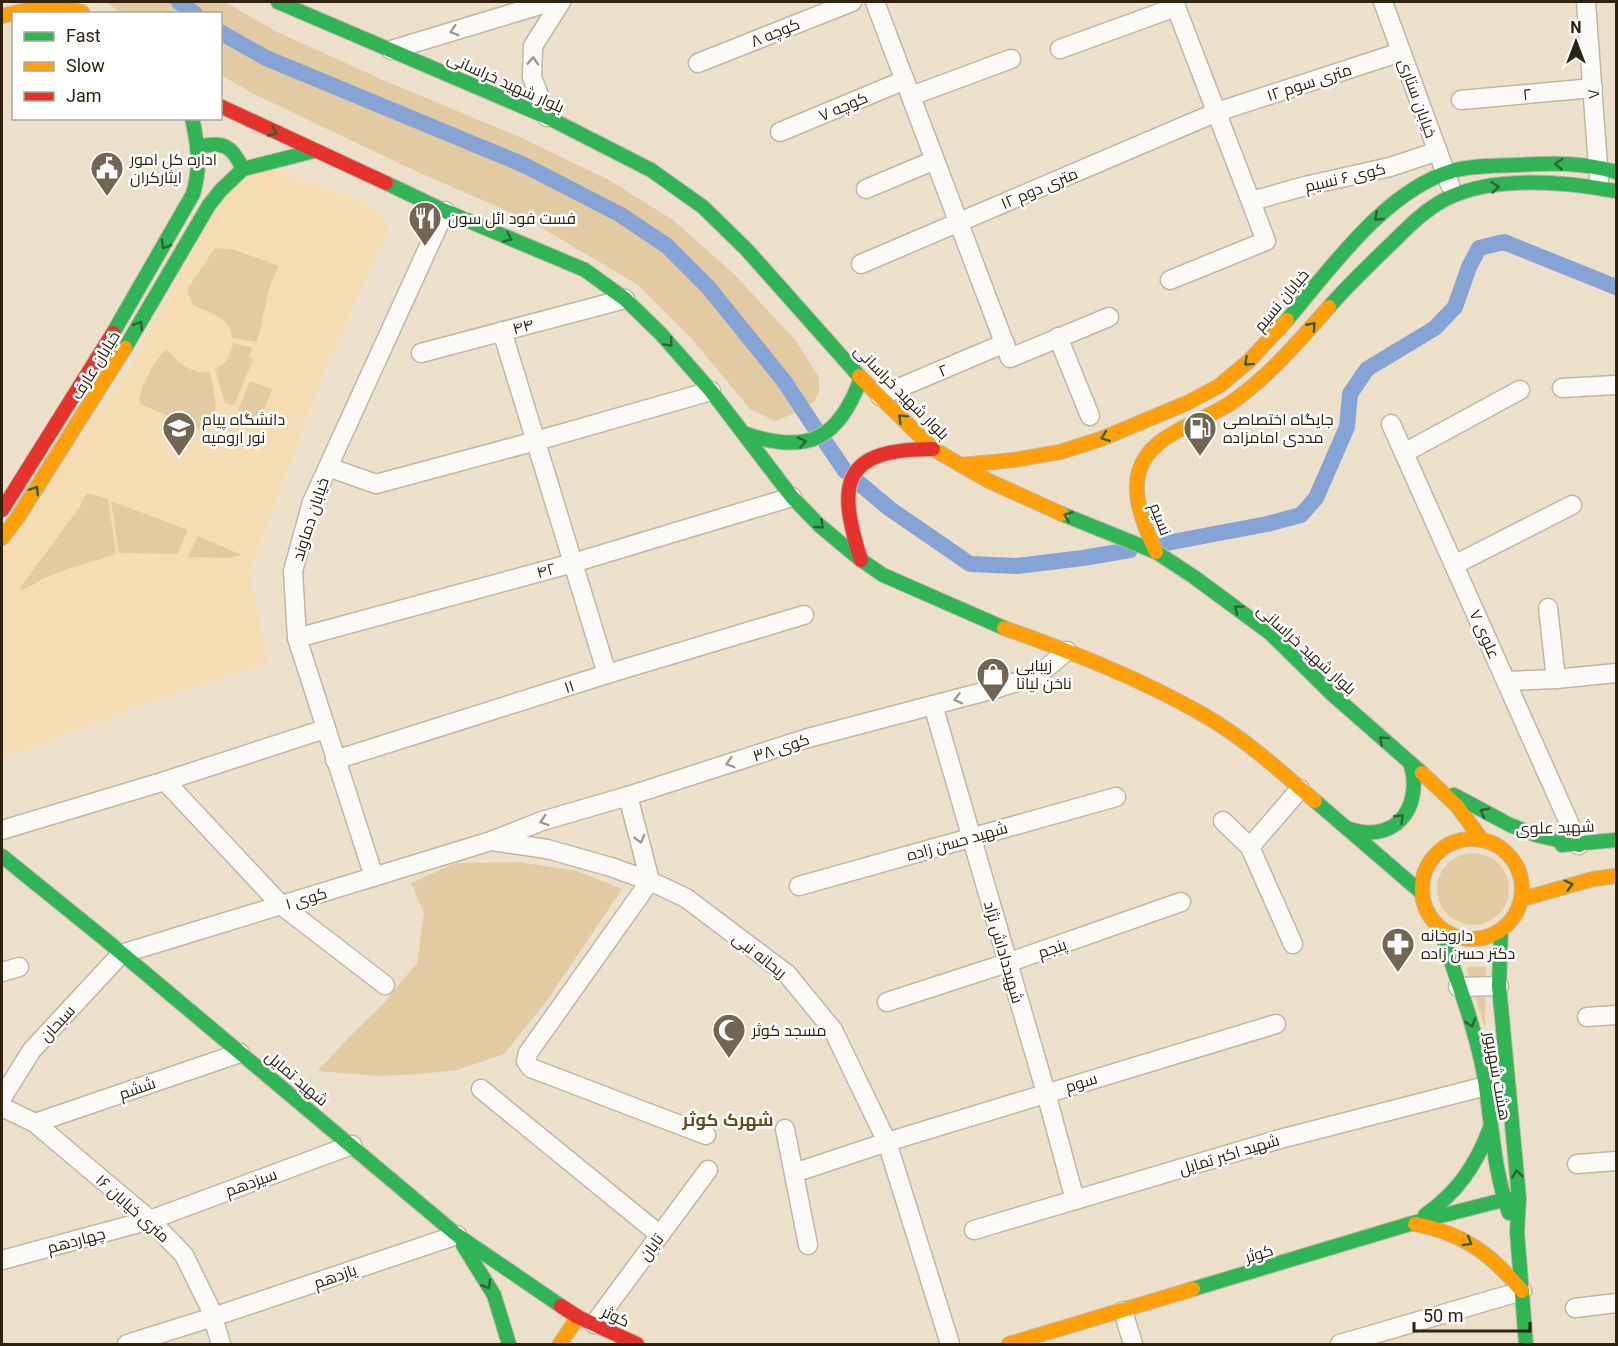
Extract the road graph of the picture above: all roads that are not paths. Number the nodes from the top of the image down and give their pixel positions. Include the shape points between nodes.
1 (4, 2) edge
2 (68, 2) edge
3 (278, 2) edge
4 (550, 2) edge
5 (561, 2) edge
6 (852, 2) edge
7 (875, 2) edge
8 (1383, 2) edge
9 (1586, 2) edge
10 (1175, 4) edge
11 (492, 10) edge
12 (16, 12) edge
13 (78, 12) edge
14 (81, 12) edge
15 (2, 15) edge
16 (1060, 49) dead end
17 (391, 50) junction
18 (1401, 52) junction
19 (1011, 59) dead end
20 (698, 63) dead end
21 (908, 88) junction
22 (1593, 88) junction
23 (1461, 100) dead end
24 (222, 107) edge
25 (1217, 112) junction
26 (547, 117) junction
27 (192, 120) edge
28 (780, 132) dead end
29 (199, 147) junction
30 (314, 151) junction
31 (1438, 151) junction
32 (935, 160) junction
33 (243, 169) junction
34 (1608, 169) edge
35 (1446, 173) junction
36 (1598, 188) junction
37 (866, 189) dead end
38 (1617, 191) edge
39 (1454, 195) junction
40 (1252, 201) junction
41 (445, 211) junction
42 (959, 222) junction
43 (861, 264) dead end
44 (1170, 280) dead end
45 (625, 299) junction
46 (1109, 316) dead end
47 (502, 331) junction
48 (1058, 337) junction
49 (1005, 343) junction
50 (421, 353) dead end
51 (861, 378) junction
52 (1617, 385) edge
53 (1562, 388) dead end
54 (1520, 390) dead end
55 (711, 391) junction
56 (880, 396) junction
57 (1090, 416) dead end
58 (1391, 424) dead end
59 (746, 434) junction
60 (536, 441) junction
61 (933, 449) junction
62 (1404, 453) junction
63 (961, 465) junction
64 (328, 467) junction
65 (792, 497) junction
66 (1572, 505) dead end
67 (6, 510) edge
68 (2, 538) edge
69 (1156, 552) junction
70 (861, 560) junction
71 (573, 563) junction
72 (1454, 565) junction
73 (1548, 608) dead end
74 (804, 615) dead end
75 (297, 638) junction
76 (1067, 651) junction
77 (1617, 673) edge
78 (607, 674) junction
79 (1556, 679) junction
80 (1506, 681) junction
81 (933, 705) junction
82 (325, 729) junction
83 (335, 760) junction
84 (1411, 765) junction
85 (165, 781) junction
86 (1432, 782) junction
87 (1300, 789) junction
88 (628, 796) junction
89 (1116, 796) dead end
90 (1223, 821) dead end
91 (1347, 828) junction
92 (2, 830) edge
93 (970, 837) junction
94 (1617, 840) edge
95 (491, 841) junction
96 (1489, 842) junction
97 (1579, 845) junction
98 (1250, 846) junction
99 (2, 856) edge
100 (1617, 876) edge
101 (374, 877) junction
102 (650, 881) junction
103 (799, 886) dead end
104 (1422, 893) junction
105 (1522, 898) junction
106 (1182, 902) dead end
107 (281, 905) junction
108 (1440, 928) junction
109 (1501, 931) junction
110 (1293, 944) dead end
111 (121, 954) junction
112 (1007, 963) junction
113 (19, 966) dead end
114 (2, 972) edge
115 (386, 985) dead end
116 (1499, 986) junction
117 (1458, 987) junction
118 (887, 1002) dead end
119 (1617, 1015) edge
120 (1587, 1017) dead end
121 (1276, 1024) dead end
122 (240, 1053) junction
123 (1486, 1086) junction
124 (481, 1089) dead end
125 (1046, 1093) junction
126 (2, 1098) edge
127 (2, 1107) edge
128 (35, 1123) junction
129 (1490, 1128) junction
130 (785, 1129) dead end
131 (706, 1135) dead end
132 (887, 1142) junction
133 (352, 1145) junction
134 (1617, 1161) edge
135 (1577, 1164) dead end
136 (708, 1170) dead end
137 (794, 1173) junction
138 (1519, 1198) junction
139 (1075, 1200) junction
140 (1503, 1200) junction
141 (150, 1220) junction
142 (1413, 1223) junction
143 (974, 1230) dead end
144 (1517, 1232) junction
145 (457, 1235) junction
146 (660, 1235) junction
147 (808, 1245) dead end
148 (2, 1260) edge
149 (1522, 1291) junction
150 (1617, 1303) edge
151 (1575, 1308) dead end
152 (1123, 1311) junction
153 (213, 1317) junction
154 (586, 1321) junction
155 (127, 1344) edge
156 (221, 1344) edge
157 (509, 1344) edge
158 (560, 1344) edge
159 (637, 1344) edge
160 (950, 1344) edge
161 (1009, 1344) edge
162 (1133, 1344) edge
163 (1340, 1344) edge
164 (1526, 1344) edge

1 - 15 main road
2 - 14 main road
3 - 17 main road, بلوار شهید خراسانی
4 - 11 street
26 -> 5 street via 532,77 533,46
6 - 20 street, کوچه ۸
7 - 21 street
8 - 18 street, خیابان ستاری
9 - 22 street, ۷
10 - 16 street
10 - 25 street
11 -> 17 street
12 - 13 main road via 48,5
17 - 26 main road, بلوار شهید خراسانی
18 - 25 street, ۱۲ متری سوم
18 - 31 street, خیابان ستاری
19 - 21 street, کوچه ۷
21 - 28 street, کوچه ۷
21 - 32 street
22 - 23 street, ۲
22 - 34 street, ۷
24 -> 30 main road
25 - 40 street
25 - 42 street, ۱۲ متری دوم
26 - 51 main road, بلوار شهید خراسانی via 651,170 703,207 747,250
27 - 29 main road, خیابان عارف
29 - 33 main road via 219,143 228,146
29 -> 67 main road, خیابان عارف via 200,178 193,194
30 - 33 main road
30 - 41 main road
31 - 35 street, خیابان ستاری
31 - 40 street, کوی ۶ نسیم
32 - 37 street
32 - 42 street
67 -> 33 main road, خیابان عارف via 147,313 209,205
34 -> 35 main road, خیابان نسیم via 1544,163 1470,167
34 - 36 street, ۷
35 - 39 street, خیابان ستاری
35 -> 63 main road, خیابان نسیم via 1403,196 1372,222 1274,336 1205,395 1099,440 1049,455
36 - 38 main road
39 -> 36 main road via 1539,182
69 -> 39 main road, نسیم via 1136,501 1141,464 1152,450 1167,437 1234,401 1263,377 1359,274 1434,205
40 - 44 street via 1266,241
41 -> 45 main road via 585,270
41 - 64 street, خیابان دماوند
42 - 43 street, ۱۲ متری دوم
42 - 49 street
45 - 47 street, ۴۴
45 -> 55 main road
46 - 48 street
47 - 50 street, ۴۴
47 - 60 street
48 - 49 street via 1010,358
48 - 57 street
49 - 56 street, ۲
51 - 56 main road, بلوار شهید خراسانی
59 -> 51 main road via 765,443 787,445 828,432 850,408
52 - 53 street
54 - 62 street
55 - 59 main road
55 - 60 street
61 -> 56 main road, بلوار شهید خراسانی
58 - 62 street, علوی ۷
59 - 65 main road
60 - 64 street via 376,484
60 - 71 street
61 - 63 main road, بلوار شهید خراسانی
61 - 70 main road via 904,448 879,453 857,467 848,484 846,501
62 - 72 street, علوی ۷
69 -> 63 main road, بلوار شهید خراسانی via 1055,512
64 - 75 street, خیابان دماوند via 312,502 293,571
65 -> 70 main road
65 - 71 street, ۴۲
66 - 72 street
67 - 68 main road, خیابان عارف
84 -> 69 main road, بلوار شهید خراسانی via 1270,633
70 - 76 main road via 883,575 941,601
71 - 75 street, ۴۲
71 - 78 street
72 - 80 street, علوی ۷
73 - 79 street
74 - 78 street, ۱۱
75 - 82 street, خیابان دماوند
76 -> 81 street, کوی ۳۸ via 1038,675
76 - 87 main road via 1098,662 1203,714 1262,755
77 - 79 street
78 - 83 street, ۱۱
79 - 80 street
80 - 97 street, علوی ۷
81 -> 88 street, کوی ۳۸ via 808,738
81 - 93 street, شهیدداداش نژاد
82 - 83 street, خیابان دماوند
82 - 85 street
83 - 101 street, خیابان دماوند
84 - 86 main road, بلوار شهید خراسانی
91 -> 84 main road via 1375,832 1401,819 1412,803 1416,784
85 - 92 street
85 - 107 street
86 - 96 main road, بلوار شهید خراسانی
97 -> 86 main road via 1510,825
87 - 91 main road
87 - 98 street
88 -> 95 street, کوی ۳۸ via 542,821
88 -> 102 street
89 - 93 street, شهید حسن زاده
90 - 98 street
91 - 104 main road
93 - 103 street, شهید حسن زاده
93 - 112 street, شهیدداداش نژاد
94 - 97 main road, شهید علوی
95 - 101 street, کوی ۱
95 - 102 street, ریحانه نبی via 547,849
96 - 97 main road, شهید علوی
96 - 104 main road via 1469,839 1444,848 1427,868
96 - 105 main road via 1514,861 1520,873
98 - 110 street
99 - 111 main road, شهید تمایل
105 -> 100 main road
101 - 107 street, کوی ۱
102 - 131 street via 526,1061 531,1068
102 - 132 street, ریحانه نبی via 686,898 788,974 833,1030
104 - 108 main road via 1431,918
105 - 109 main road via 1518,911
106 - 112 street, پنجم
107 - 111 street, کوی ۱
107 - 115 street
108 - 109 main road via 1463,939 1483,938
108 - 117 main road, هشت شهریور
109 - 116 main road, هشت شهریور
111 - 122 main road, شهید تمایل
111 - 126 street, سبحان via 32,1050
112 - 118 street, پنجم
112 - 125 street, شهیدداداش نژاد
113 - 114 street
116 - 117 street
138 -> 116 main road, هشت شهریور
117 -> 123 main road, هشت شهریور via 1472,1024
119 - 120 street
121 - 125 street, سوم
122 - 128 street, ششم
122 - 133 main road, شهید تمایل
123 - 129 main road, هشت شهریور
123 - 139 street, شهید اکبر تمایل via 1280,1138
124 - 146 street
125 - 132 street, سوم
125 - 139 street, شهیدداداش نژاد
127 - 128 street, ۱۶ متری خیابان
128 - 141 street, ۱۶ متری خیابان
129 - 140 main road, هشت شهریور
129 - 142 main road via 1479,1157 1462,1184 1440,1206
130 - 137 street
132 - 137 street, سوم
132 - 160 street, ریحانه نبی
133 - 141 street, سیزدهم
133 - 145 main road, شهید تمایل
134 - 135 street
136 - 146 street, تابان
137 - 147 street
138 - 140 main road, کوثر
138 - 144 main road, هشت شهریور
139 - 143 street, شهید اکبر تمایل
140 - 142 main road, کوثر
140 - 144 main road, هشت شهریور
141 - 148 street, چهاردهم
141 - 153 street, ۱۶ متری خیابان via 184,1255
142 -> 149 main road via 1447,1231 1468,1242 1505,1270
142 - 152 main road, کوثر
144 - 149 main road, هشت شهریور
145 - 153 street, یازدهم
145 - 154 main road, شهید تمایل
145 -> 157 main road via 494,1295
146 - 154 street, تابان
149 - 163 street
149 - 164 main road, هشت شهریور
150 - 151 street
152 - 161 main road, کوثر
152 - 162 street
153 - 155 street, یازدهم
153 - 156 street, ۱۶ متری خیابان
154 - 158 main road, کوثر
154 - 159 main road, کوثر

